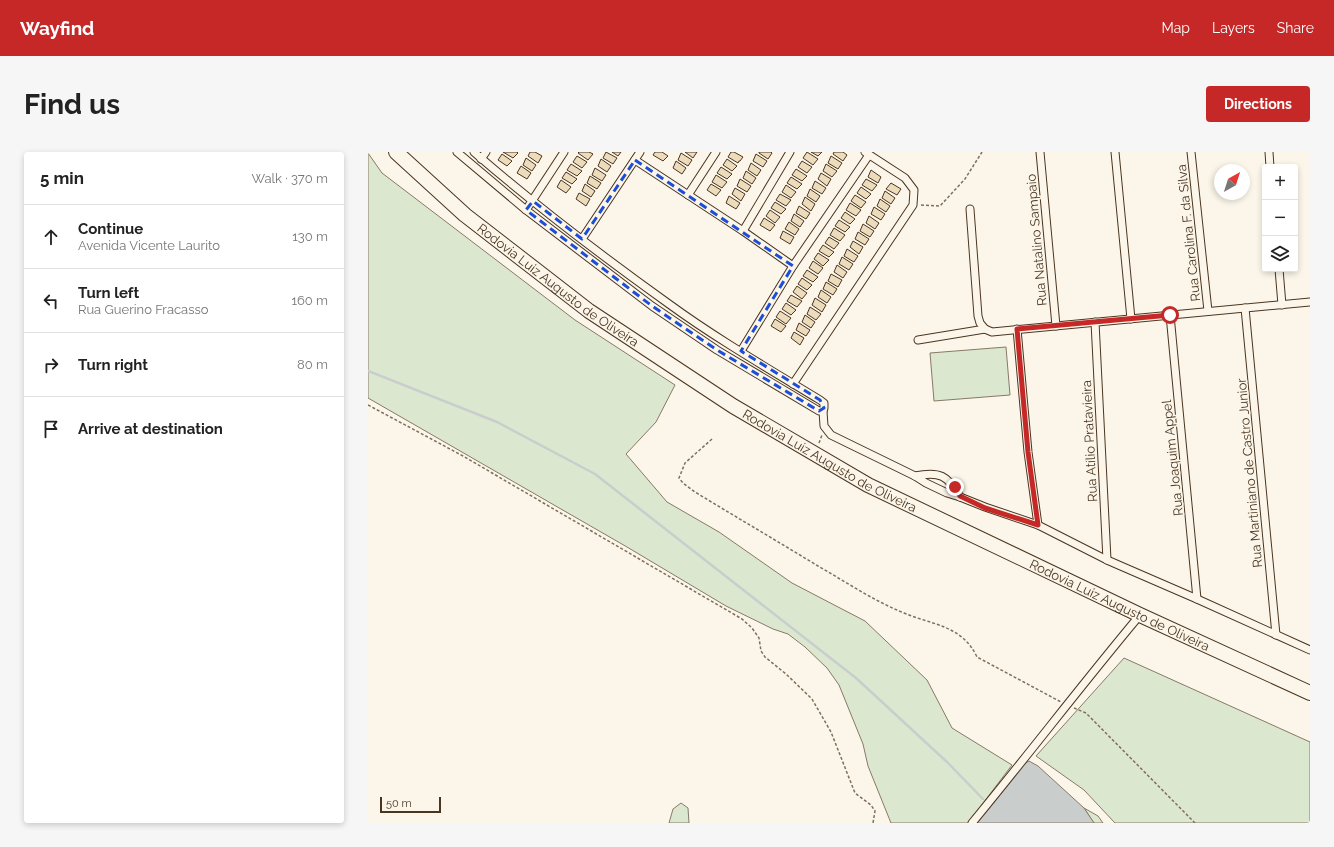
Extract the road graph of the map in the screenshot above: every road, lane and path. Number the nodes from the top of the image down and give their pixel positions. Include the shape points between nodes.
1 (396, 152) edge
2 (457, 152) edge
3 (474, 152) edge
4 (486, 152) edge
5 (564, 152) edge
6 (640, 152) edge
7 (716, 152) edge
8 (790, 152) edge
9 (982, 152) edge
10 (1040, 152) edge
11 (1115, 152) edge
12 (1191, 152) edge
13 (1269, 152) edge
14 (867, 154) edge
15 (481, 159) junction
16 (635, 160) junction
17 (1270, 164) edge
18 (688, 195) junction
19 (533, 201) junction
20 (913, 205) junction
21 (970, 209) dead end
22 (526, 210) junction
23 (743, 231) junction
24 (582, 239) junction
25 (793, 266) junction
26 (1279, 272) edge
27 (1310, 302) edge
28 (1282, 305) junction
29 (1245, 308) junction
30 (1208, 311) junction
31 (1170, 315) junction
32 (1131, 319) junction
33 (1095, 322) junction
34 (1056, 326) junction
35 (985, 329) junction
36 (1017, 329) junction
37 (918, 340) dead end
38 (741, 351) junction
39 (793, 384) junction
40 (368, 405) edge
41 (822, 411) junction
42 (824, 426) junction
43 (712, 439) dead end
44 (820, 456) junction
45 (915, 476) junction
46 (960, 496) junction
47 (1038, 525) junction
48 (1107, 560) junction
49 (1197, 598) junction
50 (1140, 614) junction
51 (1276, 635) junction
52 (1310, 650) edge
53 (1310, 693) edge
54 (1067, 704) junction
55 (873, 823) edge
56 (972, 823) edge
57 (1195, 823) edge

1 - 44 highway, Rodovia Luiz Augusto de Oliveira via 465,215 589,311 733,406
2 - 22 street
3 - 15 street
4 - 15 street
5 - 19 street
6 - 16 street
7 - 18 street
8 - 23 street
9 - 20 path via 965,179 940,206
10 - 34 street, Rua Natalino Sampaio
11 - 32 street
12 - 30 street, Rua Carolina F. da Silva
13 - 17 street
14 - 20 street via 905,178 914,190
14 - 25 street
15 - 19 street
16 - 18 street
16 - 24 street
18 - 23 street
19 - 22 street
19 - 24 street
20 - 39 street
21 - 35 street via 978,316
22 - 41 street via 652,306 717,350
23 - 25 street
24 - 38 street via 670,305
25 - 38 street
26 - 28 street
27 - 28 street
28 - 29 street
29 - 30 street
29 - 51 street, Rua Martiniano de Castro Junior
30 - 31 street
31 - 32 street
31 - 49 street, Rua Joaquim Appel
32 - 33 street
33 - 34 street
33 - 48 street, Rua Atílio Pratavieira
34 - 36 street
35 - 36 street via 992,332
35 - 37 street
36 - 47 street via 1028,452
38 - 39 street
39 - 41 street via 824,403
40 - 55 path via 463,456 742,619 759,638 761,651 765,657 812,699 831,732 855,793 875,811
41 - 42 street
42 - 44 path via 818,446
42 - 45 street via 831,434
43 - 54 path via 685,463 680,478 695,492 862,592 904,614 946,627 964,639 977,657
44 - 50 highway, Rodovia Luiz Augusto de Oliveira via 868,485
45 - 46 street
45 - 46 street via 937,474 955,487
46 - 47 street via 985,508
47 - 48 street
48 - 49 street
49 - 51 street
50 - 53 highway, Rodovia Luiz Augusto de Oliveira
50 - 54 street
51 - 52 street
54 - 56 street
54 - 57 path via 1086,713

